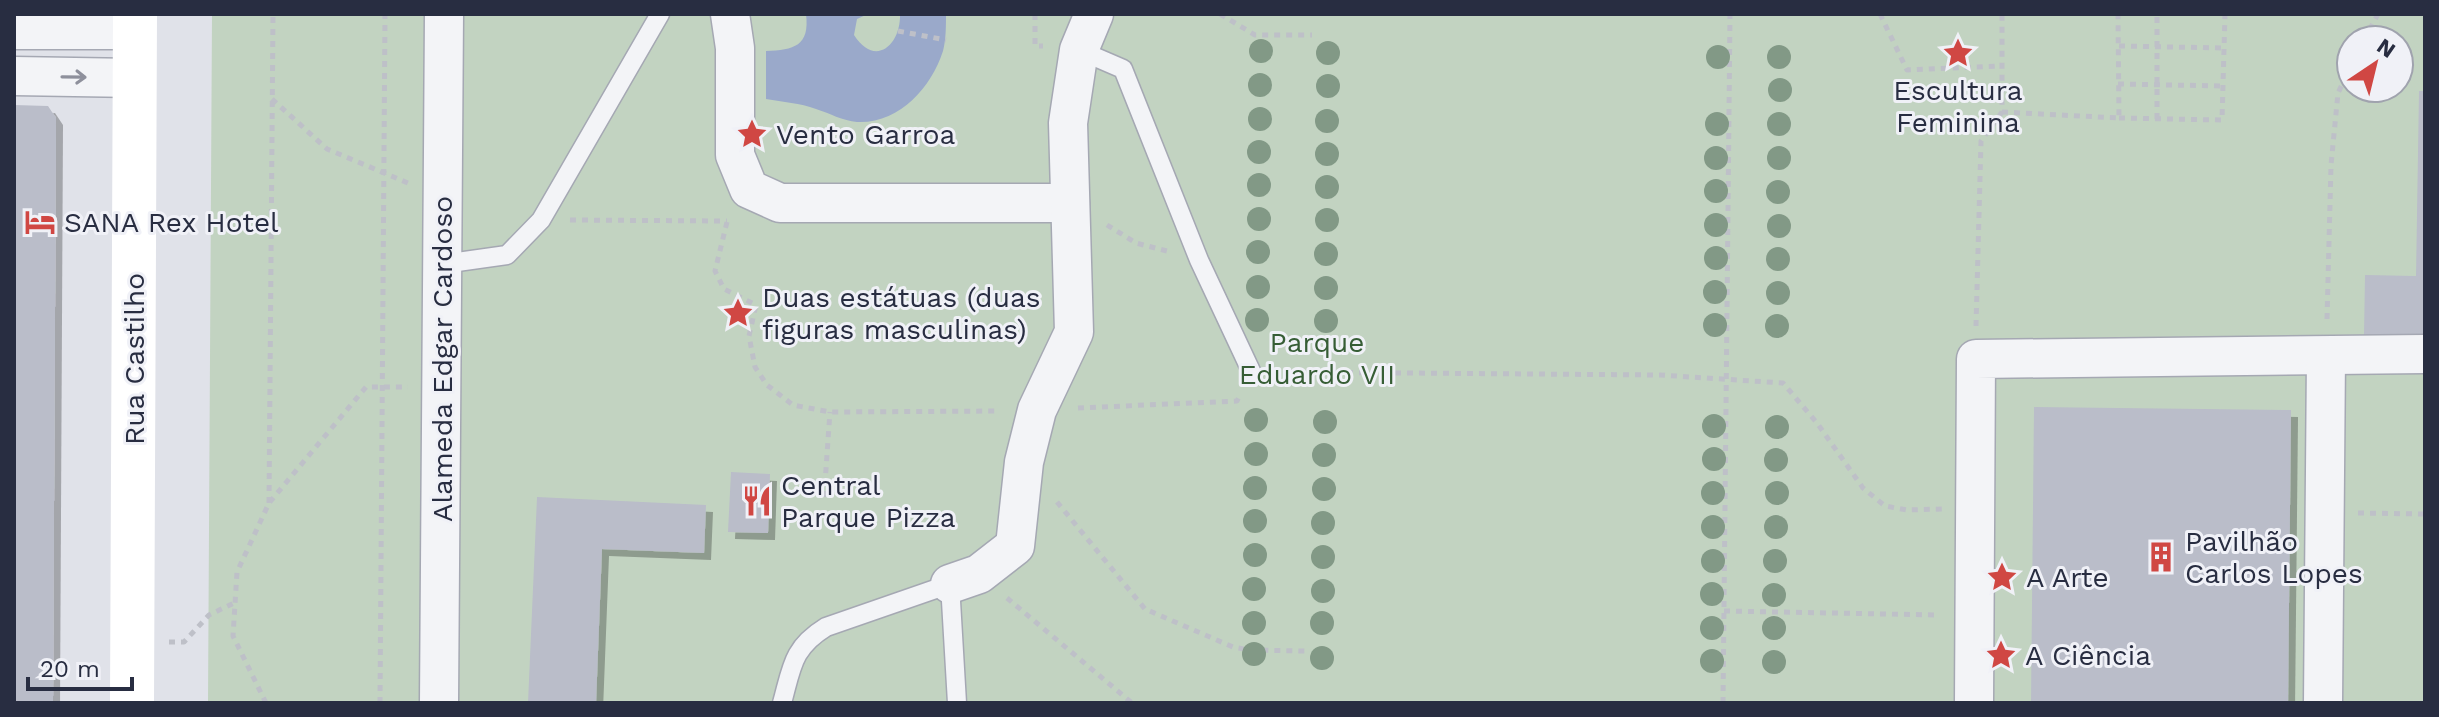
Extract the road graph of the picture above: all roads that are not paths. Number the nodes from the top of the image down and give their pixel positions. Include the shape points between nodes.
1 (444, 14) edge
2 (660, 14) edge
3 (730, 14) edge
4 (1094, 14) edge
5 (135, 22) edge
6 (14, 30) edge
7 (1079, 50) junction
8 (14, 76) edge
9 (135, 78) junction
10 (1070, 203) junction
11 (443, 264) junction
12 (2425, 354) edge
13 (2326, 356) junction
14 (1251, 371) road end
15 (964, 579) junction
16 (128, 699) edge
17 (439, 703) edge
18 (782, 703) edge
19 (957, 703) edge
20 (1974, 703) edge
21 (2323, 703) edge

1 - 11 street, Alameda Edgar Cardoso
2 - 11 lane via 541,220 507,255
3 - 10 street via 735,155 749,189 780,203
4 - 7 street
5 - 6 street
5 - 9 street, Rua Castilho
7 - 10 street via 1068,123
7 - 14 lane via 1123,69 1199,260
8 -> 9 street
9 - 16 street, Rua Castilho
10 - 15 street via 1074,332 1037,410 1024,462 1015,546
11 - 17 street, Alameda Edgar Cardoso
12 - 13 street
13 - 20 street via 1976,359
13 - 21 street
15 - 18 lane via 808,638 794,657
15 - 19 lane

